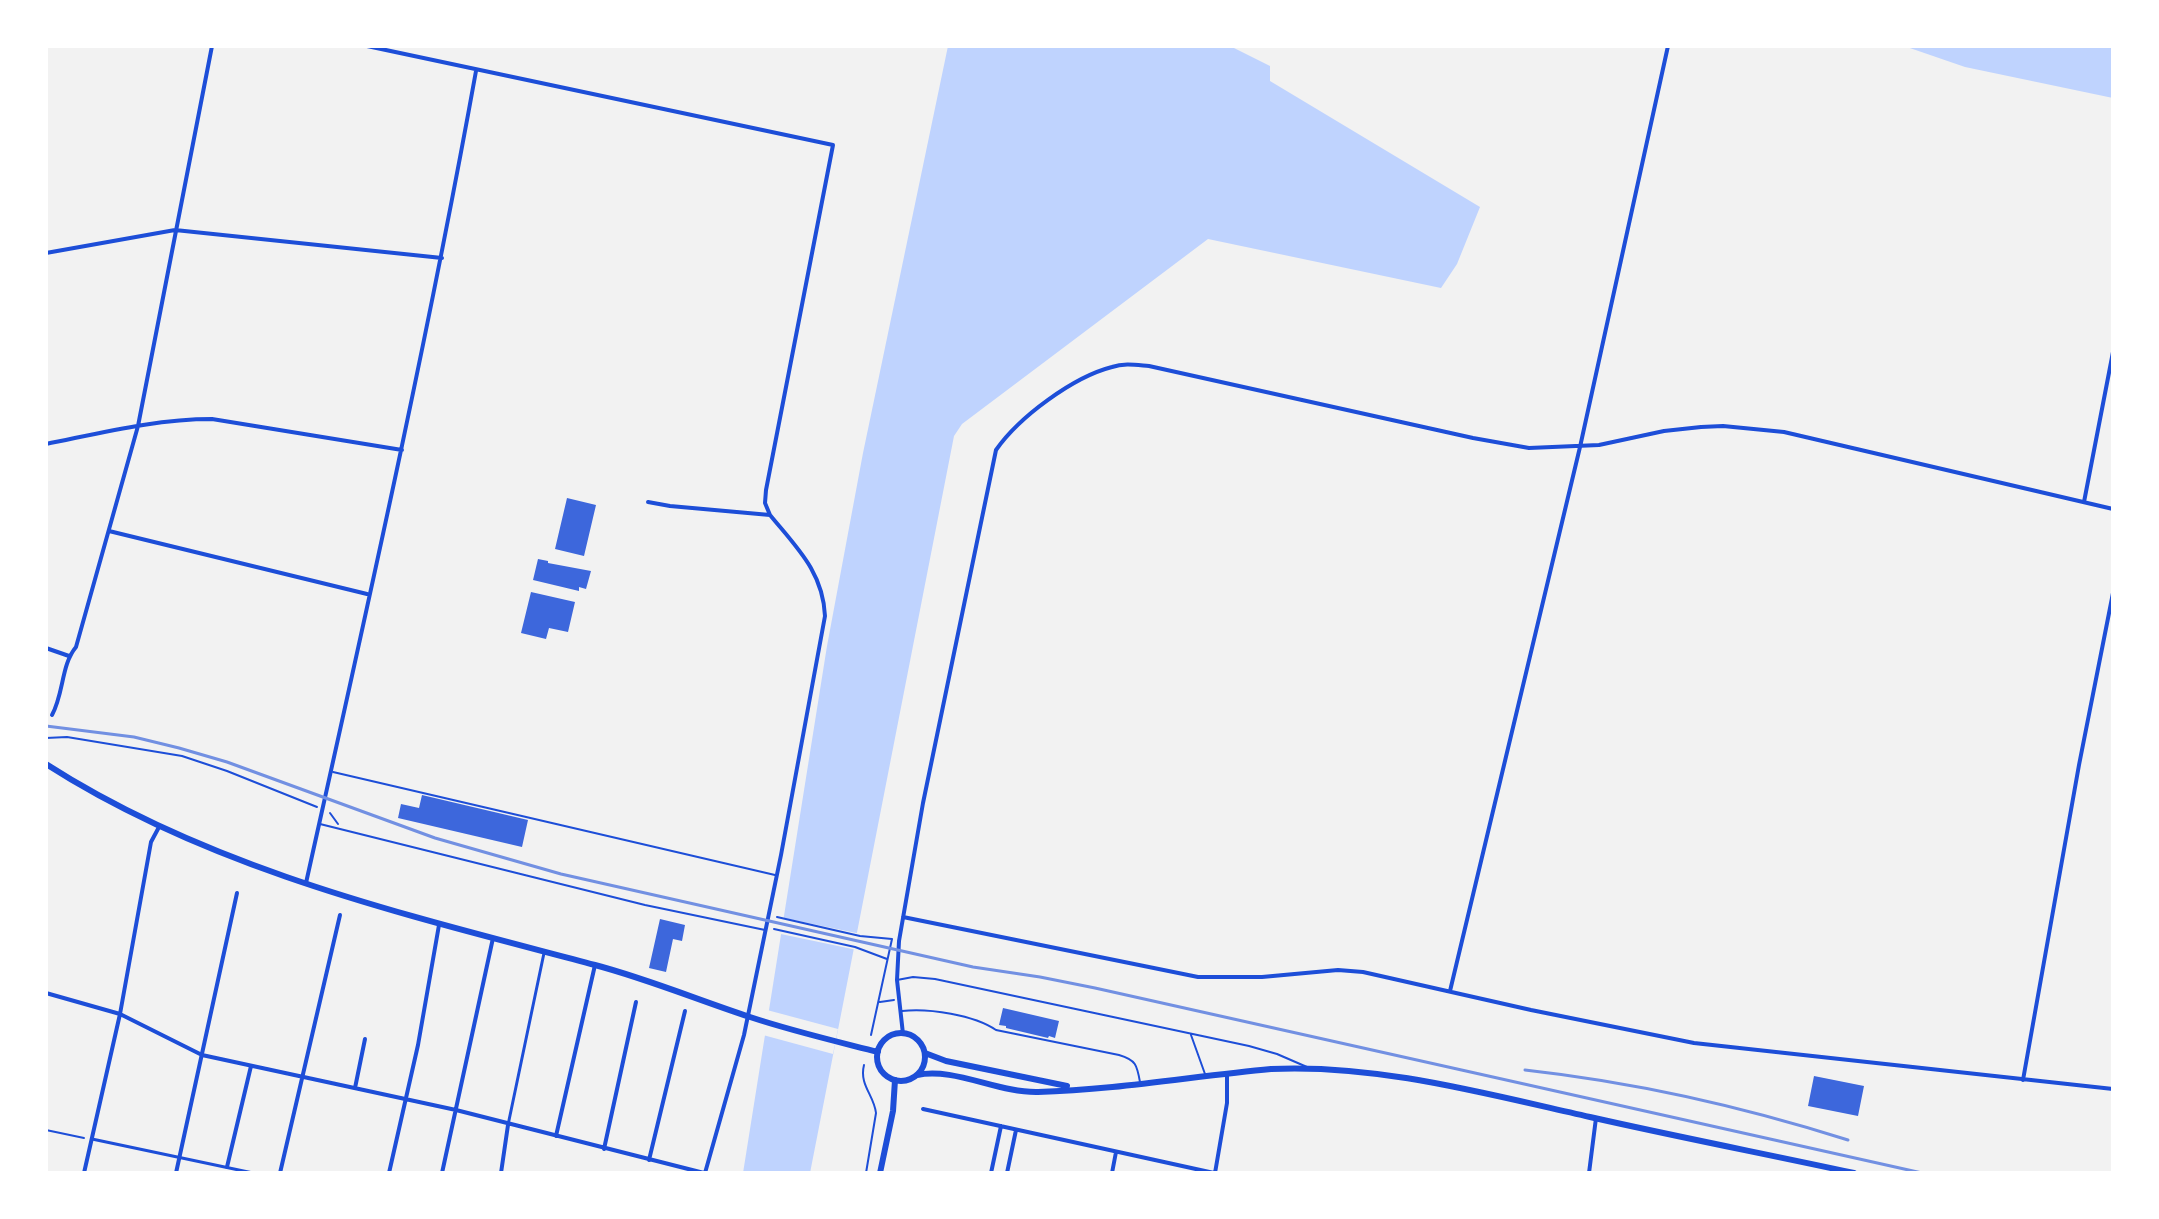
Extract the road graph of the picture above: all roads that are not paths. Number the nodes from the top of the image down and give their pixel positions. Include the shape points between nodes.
1 (212, 46) edge
2 (367, 46) edge
3 (1668, 46) edge
4 (476, 71) junction
5 (175, 230) junction
6 (46, 253) edge
7 (442, 258) junction
8 (2113, 352) edge
9 (138, 426) junction
10 (46, 444) edge
11 (1580, 447) junction
12 (402, 450) junction
13 (648, 502) dead end
14 (2084, 502) junction
15 (2113, 509) edge
16 (770, 515) junction
17 (109, 531) junction
18 (2113, 593) edge
19 (368, 594) junction
20 (46, 648) edge
21 (69, 656) junction
22 (52, 715) dead end
23 (47, 765) edge
24 (329, 771) junction
25 (319, 824) junction
26 (159, 827) junction
27 (776, 875) junction
28 (306, 883) junction
29 (237, 893) dead end
30 (340, 915) dead end
31 (903, 917) junction
32 (440, 923) junction
33 (765, 930) junction
34 (493, 938) junction
35 (544, 952) junction
36 (595, 965) junction
37 (897, 980) junction
38 (1450, 991) junction
39 (46, 993) edge
40 (636, 1002) dead end
41 (685, 1011) dead end
42 (901, 1011) junction
43 (120, 1014) junction
44 (747, 1016) junction
45 (903, 1034) junction
46 (1190, 1034) junction
47 (365, 1039) dead end
48 (878, 1052) junction
49 (925, 1053) junction
50 (202, 1055) junction
51 (251, 1066) junction
52 (1308, 1067) junction
53 (1227, 1073) junction
54 (917, 1075) junction
55 (1205, 1075) junction
56 (302, 1076) junction
57 (895, 1080) junction
58 (2023, 1080) junction
59 (1140, 1083) junction
60 (355, 1088) junction
61 (1079, 1088) junction
62 (2113, 1089) edge
63 (405, 1099) junction
64 (923, 1109) dead end
65 (456, 1110) junction
66 (1596, 1118) junction
67 (508, 1125) junction
68 (1001, 1126) junction
69 (1016, 1130) junction
70 (556, 1136) junction
71 (92, 1139) junction
72 (604, 1149) junction
73 (1116, 1152) junction
74 (180, 1157) junction
75 (649, 1160) junction
76 (227, 1167) junction
77 (84, 1173) edge
78 (176, 1173) edge
79 (253, 1173) edge
80 (280, 1173) edge
81 (389, 1173) edge
82 (442, 1173) edge
83 (501, 1173) edge
84 (704, 1173) edge
85 (880, 1173) edge
86 (991, 1173) edge
87 (1007, 1173) edge
88 (1112, 1173) edge
89 (1214, 1173) edge
90 (1589, 1173) edge
91 (1854, 1173) edge

1 - 5 street
2 - 4 street
3 - 11 street
4 - 7 street
4 - 16 street via 833,145 766,490
5 - 6 street
5 - 7 street
5 - 9 street
7 - 12 street
8 - 14 street
9 - 10 street
9 - 12 street via 212,419
9 - 17 street
11 - 14 street via 1681,428 1756,428
11 - 31 street via 1505,445 1149,366 1128,364 1095,373 1057,395 996,450
11 - 38 street
12 - 19 street
13 - 16 street
14 - 15 street
16 - 27 street via 816,575 825,616
17 - 19 street
17 - 21 street
18 - 58 street
19 - 24 street
20 - 21 street
21 - 22 street
23 - 26 main road
24 - 25 street
24 - 27 lane
25 - 28 street
25 - 33 lane
26 - 28 main road
26 - 43 street via 151,842
27 - 33 street
28 - 32 main road
29 - 50 street
30 - 56 street
31 - 37 street
31 - 38 street via 1178,975 1224,979 1346,970
32 - 34 main road
32 - 63 street
33 - 44 street
34 - 35 main road
34 - 65 street
35 - 36 main road
35 - 67 street
36 - 44 main road
36 - 70 street
37 - 42 street
37 - 46 lane via 935,979
38 - 58 street via 1694,1043
39 - 43 street
40 - 72 street
41 - 75 street
42 - 45 street
42 - 59 lane via 922,1009 1133,1059
43 - 50 street
43 - 71 street
44 - 48 main road
44 - 84 street
45 - 48 main road via 887,1038
45 - 49 main road via 917,1040
46 - 52 lane via 1249,1046
46 - 55 lane
47 - 60 street
48 - 57 main road via 883,1073
49 - 54 main road
49 - 61 main road
50 - 51 street
50 - 74 street
51 - 56 street
51 - 76 street
52 - 53 main road
52 - 66 main road via 1462,1088
53 - 55 main road
53 - 89 street
54 - 57 main road
54 - 61 main road via 935,1073 1026,1091
55 - 59 main road
56 - 60 street
56 - 80 street
57 - 85 main road
58 - 62 street
59 - 61 main road
60 - 63 street
63 - 65 street
63 - 81 street
64 - 68 street
65 - 67 street
65 - 82 street
66 - 90 street
66 - 91 main road
67 - 70 street
67 - 83 street
68 - 69 street
68 - 86 street
69 - 73 street
69 - 87 street
70 - 72 street
71 - 74 street
71 - 77 street
72 - 75 street
73 - 88 street
73 - 89 street
74 - 76 street
74 - 78 street
75 - 84 street
76 - 79 street

